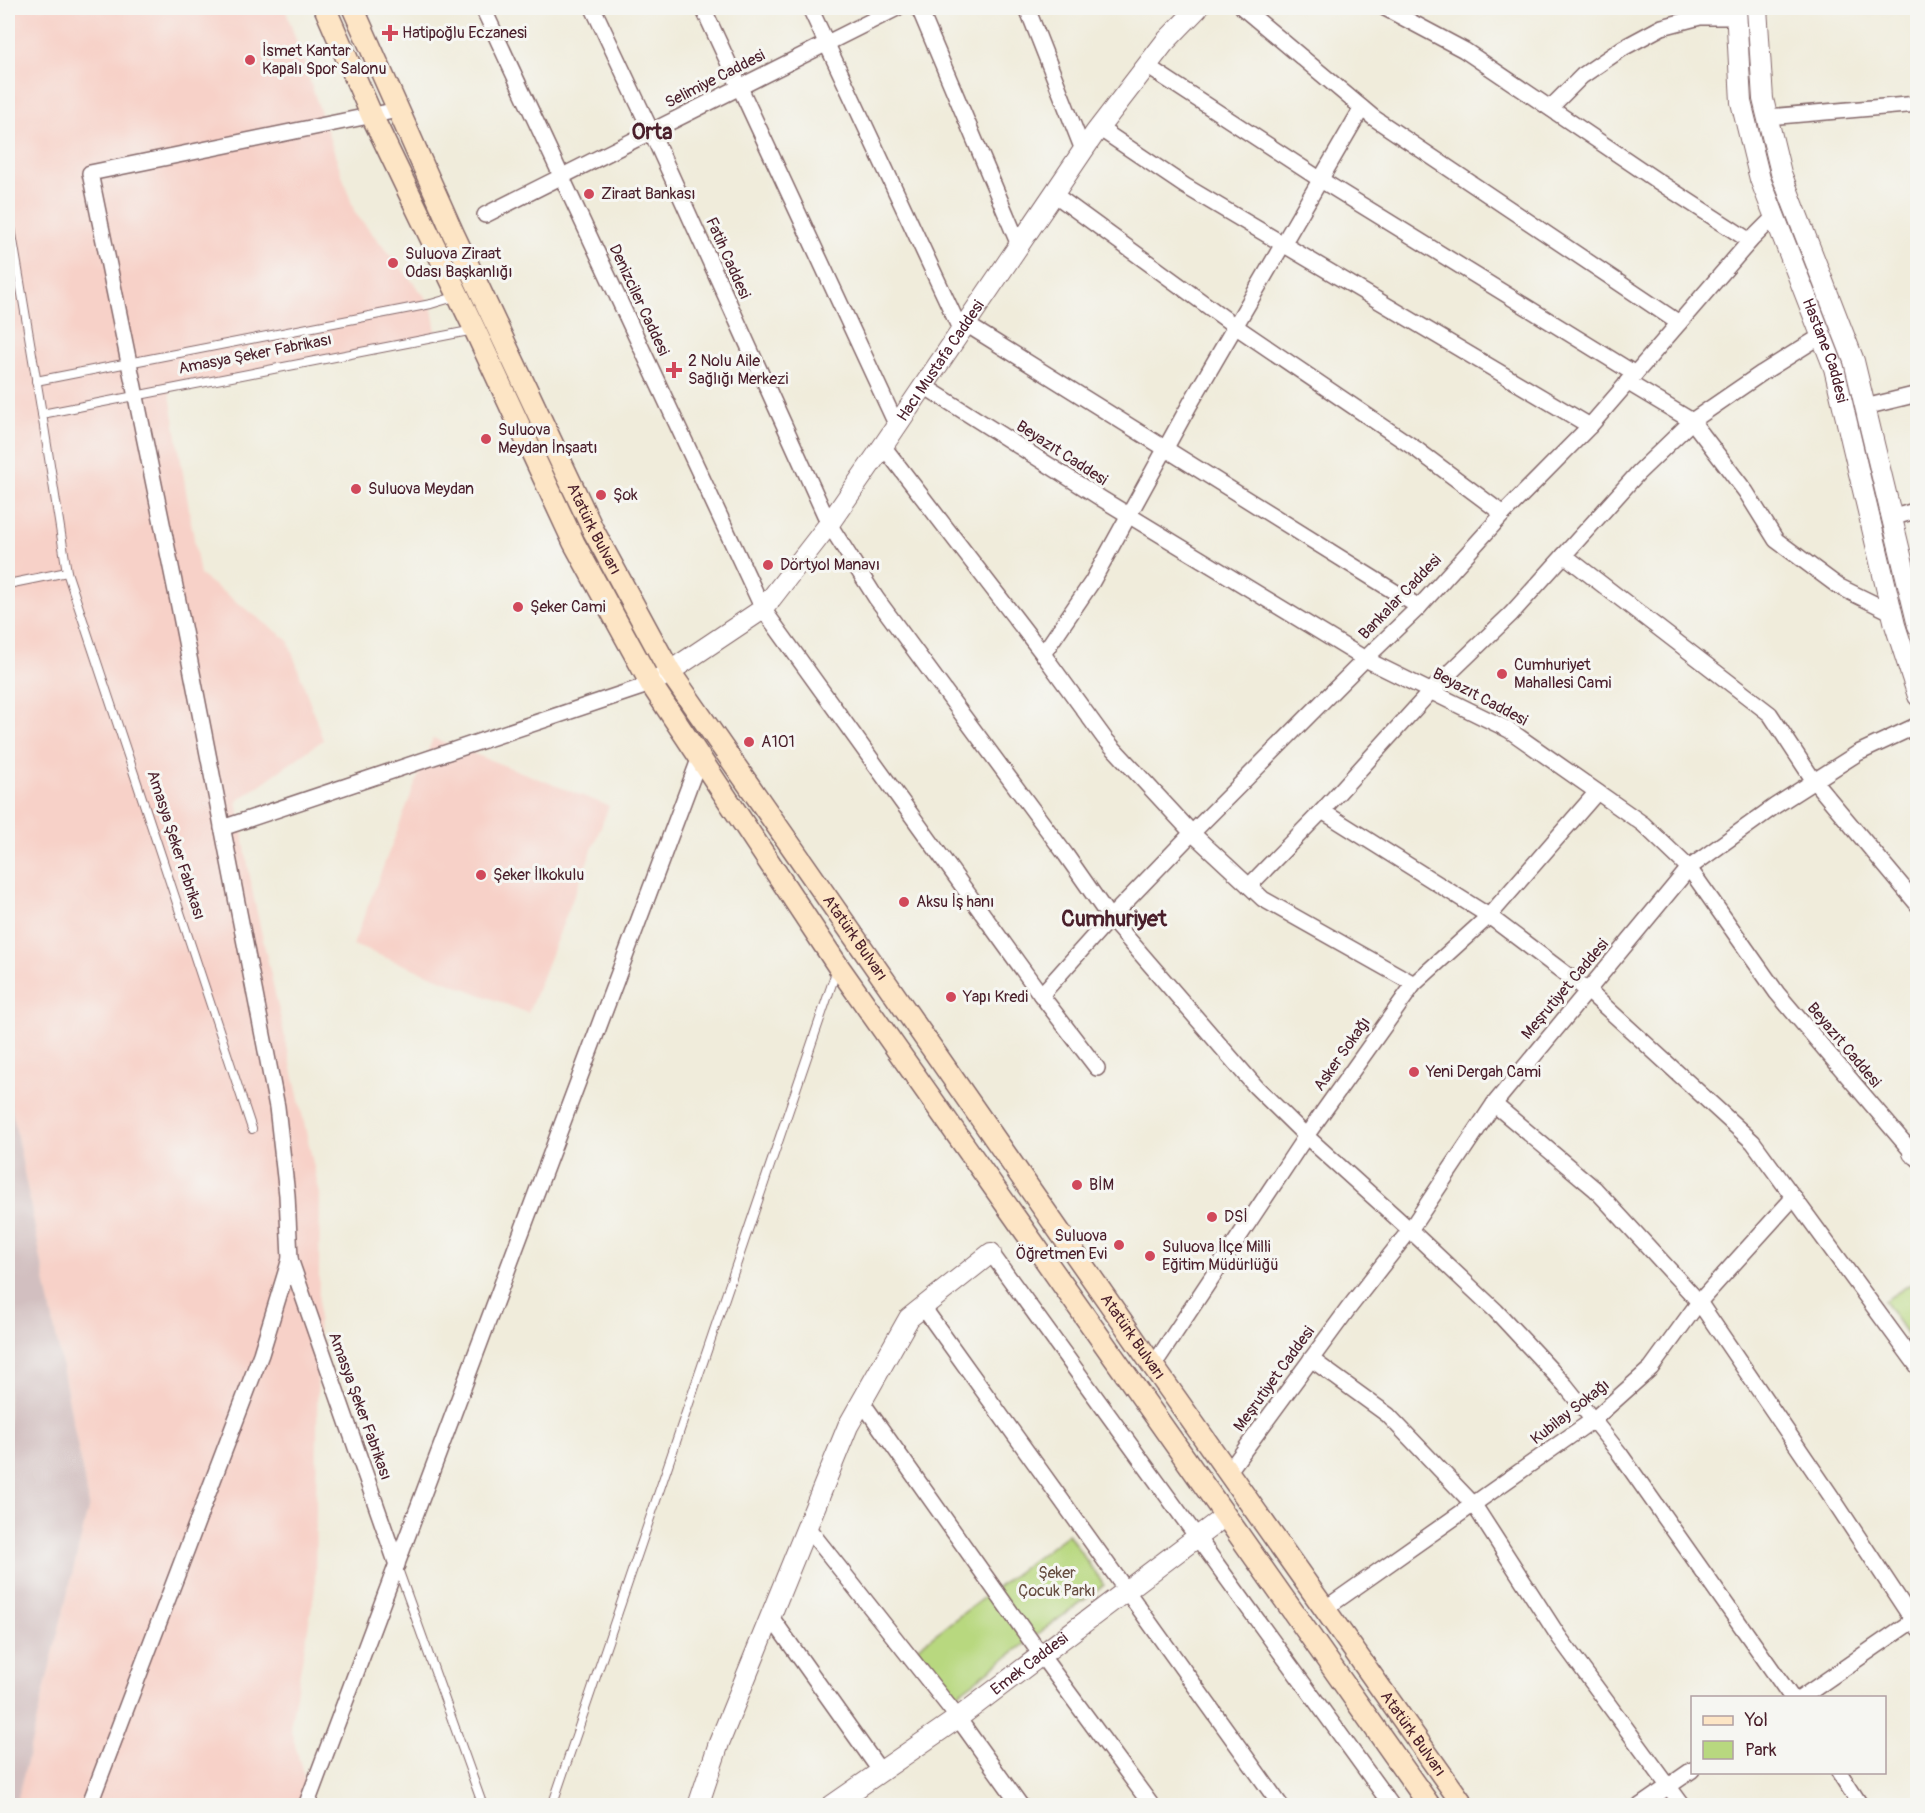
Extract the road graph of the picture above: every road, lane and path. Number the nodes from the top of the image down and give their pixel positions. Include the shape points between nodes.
1 (325, 8) edge
2 (353, 8) edge
3 (483, 8) edge
4 (593, 8) edge
5 (703, 8) edge
6 (810, 8) edge
7 (897, 8) edge
8 (919, 8) edge
9 (1027, 8) edge
10 (1198, 8) edge
11 (1243, 8) edge
12 (1385, 8) edge
13 (1757, 8) edge
14 (1736, 12) edge
15 (826, 43) junction
16 (1147, 66) junction
17 (740, 87) junction
18 (1917, 104) edge
19 (1362, 108) junction
20 (1550, 108) junction
21 (398, 110) junction
22 (372, 116) junction
23 (1767, 117) junction
24 (1099, 128) junction
25 (651, 131) junction
26 (1083, 150) junction
27 (561, 176) junction
28 (1321, 180) junction
29 (1054, 194) junction
30 (8, 210) edge
31 (484, 215) dead end
32 (1775, 216) junction
33 (1750, 241) junction
34 (1019, 245) junction
35 (1283, 245) junction
36 (459, 296) junction
37 (1679, 323) junction
38 (1235, 326) junction
39 (964, 327) junction
40 (475, 330) junction
41 (1821, 336) junction
42 (129, 363) junction
43 (1631, 378) junction
44 (36, 381) junction
45 (924, 386) junction
46 (1917, 394) edge
47 (135, 396) junction
48 (1865, 407) junction
49 (42, 414) junction
50 (1692, 421) junction
51 (897, 426) junction
52 (1590, 426) junction
53 (884, 446) junction
54 (1165, 449) junction
55 (1917, 510) edge
56 (1503, 514) junction
57 (1128, 515) junction
58 (1892, 518) junction
59 (828, 524) junction
60 (1564, 555) junction
61 (67, 572) junction
62 (8, 584) edge
63 (1419, 607) junction
64 (763, 609) junction
65 (1892, 612) junction
66 (1917, 626) edge
67 (1043, 654) junction
68 (1365, 659) junction
69 (670, 672) junction
70 (651, 684) junction
71 (1431, 691) junction
72 (1917, 696) edge
73 (1917, 725) edge
74 (700, 757) junction
75 (1814, 781) junction
76 (1597, 792) junction
77 (1322, 812) junction
78 (222, 828) junction
79 (1192, 833) junction
80 (1689, 868) junction
81 (1249, 886) junction
82 (1917, 905) edge
83 (1489, 916) junction
84 (1110, 918) junction
85 (838, 966) junction
86 (1414, 984) junction
87 (1587, 990) junction
88 (1041, 995) junction
89 (1097, 1068) dead end
90 (1494, 1104) junction
91 (252, 1129) dead end
92 (1306, 1136) junction
93 (1916, 1155) edge
94 (1794, 1197) junction
95 (1410, 1230) junction
96 (991, 1252) joint
97 (290, 1259) junction
98 (1699, 1302) junction
99 (923, 1307) junction
100 (1311, 1359) junction
101 (1153, 1366) junction
102 (1917, 1367) edge
103 (862, 1402) junction
104 (1593, 1420) junction
105 (1229, 1471) junction
106 (1474, 1505) junction
107 (1225, 1516) junction
108 (807, 1527) junction
109 (1198, 1536) junction
110 (397, 1565) junction
111 (1126, 1591) junction
112 (1326, 1608) junction
113 (771, 1617) junction
114 (1916, 1622) edge
115 (1041, 1655) junction
116 (1791, 1696) edge
117 (1804, 1696) edge
118 (958, 1718) junction
119 (1691, 1771) edge
120 (880, 1772) junction
121 (1840, 1774) edge
122 (1669, 1786) junction
123 (89, 1806) edge
124 (306, 1806) edge
125 (483, 1806) edge
126 (552, 1806) edge
127 (698, 1806) edge
128 (831, 1806) edge
129 (1021, 1806) edge
130 (1152, 1806) edge
131 (1281, 1806) edge
132 (1392, 1806) edge
133 (1430, 1806) edge
134 (1464, 1806) edge
135 (1640, 1806) edge
136 (1683, 1806) edge
137 (1861, 1806) edge

1 - 22 main road, Atatürk Bulvarı
2 - 21 main road, Atatürk Bulvarı
3 - 27 street, Denizciler Caddesi
4 - 25 street, Fatih Caddesi
5 - 17 street
6 - 15 street
7 - 15 street, Selimiye Caddesi
8 - 34 street
9 - 26 street
10 - 16 street, Hacı Mustafa Caddesi via 1164,42
11 - 19 street
12 - 20 street via 1464,50
13 - 23 street, Hastane Caddesi via 1762,99
14 - 20 street via 1662,27 1582,76
14 - 32 street, Hastane Caddesi via 1741,102 1760,179
15 - 17 street, Selimiye Caddesi
15 - 39 street
16 - 24 street, Hacı Mustafa Caddesi
16 - 28 street
17 - 25 street, Selimiye Caddesi
17 - 51 street
18 - 23 street
19 - 28 street
19 - 37 street
20 - 33 street
21 - 22 street
21 - 69 main road, Atatürk Bulvarı via 593,530
22 - 36 main road, Atatürk Bulvarı
22 - 42 street via 90,173
23 - 48 street, Hastane Caddesi via 1781,173 1854,362
24 - 26 street, Hacı Mustafa Caddesi
24 - 35 street
25 - 27 street, Selimiye Caddesi
25 - 59 street, Fatih Caddesi
26 - 29 street, Hacı Mustafa Caddesi
27 - 31 street, Selimiye Caddesi
27 - 64 street, Denizciler Caddesi
28 - 35 street
28 - 43 street
29 - 34 street, Hacı Mustafa Caddesi
29 - 38 street
30 - 44 lane, Amasya Şeker Fabrikası
32 - 33 street, Bankalar Caddesi
32 - 41 street, Hastane Caddesi
33 - 37 street, Bankalar Caddesi
34 - 39 street, Hacı Mustafa Caddesi
35 - 38 street
35 - 52 street
36 - 40 main road, Atatürk Bulvarı
36 - 42 lane, Amasya Şeker Fabrikası
37 - 43 street, Bankalar Caddesi
38 - 54 street
38 - 56 street via 1416,449
39 - 45 street, Hacı Mustafa Caddesi
39 - 54 street
40 - 47 lane, Amasya Şeker Fabrikası
40 - 70 main road, Atatürk Bulvarı via 574,543
41 - 50 street
41 - 65 street, Hastane Caddesi via 1834,368
42 - 44 lane, Amasya Şeker Fabrikası
42 - 47 street
43 - 50 street
43 - 52 street, Bankalar Caddesi
44 - 49 lane, Amasya Şeker Fabrikası
45 - 51 street, Hacı Mustafa Caddesi
45 - 57 street, Beyazıt Caddesi
46 - 48 street
47 - 49 lane, Amasya Şeker Fabrikası
47 - 78 street
48 - 58 street, Hastane Caddesi
49 - 61 lane, Amasya Şeker Fabrikası
50 - 60 street via 1638,473
50 - 65 street via 1746,492 1776,540 1838,586
51 - 53 street, Hacı Mustafa Caddesi
52 - 56 street, Bankalar Caddesi
53 - 59 street, Hacı Mustafa Caddesi
53 - 67 street
54 - 57 street
54 - 63 street
55 - 58 street
56 - 63 street, Bankalar Caddesi
57 - 67 street via 1092,582
57 - 68 street, Beyazıt Caddesi
58 - 66 street, Hastane Caddesi
59 - 64 street, Hacı Mustafa Caddesi
59 - 84 street, Fatih Caddesi via 876,598
60 - 71 street via 1511,614
60 - 75 street via 1770,714
61 - 62 lane
61 - 91 lane, Amasya Şeker Fabrikası
63 - 68 street, Bankalar Caddesi
64 - 69 street, Hacı Mustafa Caddesi
64 - 88 street, Denizciler Caddesi
65 - 72 street, Hastane Caddesi
67 - 79 street via 1105,740
68 - 71 street, Beyazıt Caddesi
68 - 79 street, Bankalar Caddesi
69 - 70 street, Hacı Mustafa Caddesi
69 - 101 main road, Atatürk Bulvarı
70 - 74 main road, Atatürk Bulvarı
70 - 78 street
71 - 76 street, Beyazıt Caddesi via 1509,730
71 - 77 street
73 - 75 street, Meşrutiyet Caddesi via 1858,753
74 - 85 main road, Atatürk Bulvarı
74 - 110 street
75 - 80 street, Meşrutiyet Caddesi
75 - 82 street
76 - 80 street, Beyazıt Caddesi via 1643,824
76 - 83 street, Asker Sokağı
77 - 81 street
77 - 83 street
78 - 97 street via 276,1107
79 - 81 street
79 - 84 street, Bankalar Caddesi
80 - 87 street, Meşrutiyet Caddesi
80 - 93 street, Beyazıt Caddesi via 1777,993
81 - 86 street via 1263,899
83 - 86 street, Asker Sokağı
83 - 87 street
84 - 88 street, Bankalar Caddesi
84 - 92 street, Fatih Caddesi via 1256,1087
85 - 107 main road, Atatürk Bulvarı
85 - 126 lane
86 - 92 street, Asker Sokağı
87 - 90 street, Meşrutiyet Caddesi
87 - 94 street via 1753,1142
88 - 89 street, Denizciler Caddesi
90 - 95 street, Meşrutiyet Caddesi
90 - 98 street via 1595,1189
92 - 95 street, Fatih Caddesi
92 - 101 street, Asker Sokağı
94 - 98 street, Kubilay Sokağı
94 - 102 street
95 - 100 street, Meşrutiyet Caddesi
95 - 104 street, Fatih Caddesi via 1496,1311
96 - 99 street
96 - 109 street
97 - 110 street, Amasya Şeker Fabrikası
97 - 123 street via 261,1353
98 - 104 street, Kubilay Sokağı via 1651,1368
98 - 114 street
99 - 103 street via 909,1318
99 - 111 street
100 - 105 street, Meşrutiyet Caddesi
100 - 106 street via 1388,1415
101 - 105 main road, Atatürk Bulvarı
103 - 108 street via 848,1426
103 - 115 street
104 - 106 street, Kubilay Sokağı
104 - 116 street, Fatih Caddesi
105 - 112 main road, Atatürk Bulvarı
106 - 112 street, Kubilay Sokağı
106 - 122 street via 1559,1637
107 - 109 street, Emek Caddesi
107 - 133 main road, Atatürk Bulvarı
108 - 113 street
108 - 118 street
109 - 111 street, Emek Caddesi
109 - 132 street
110 - 124 street
110 - 125 lane
111 - 115 street, Emek Caddesi
111 - 131 street
112 - 134 main road, Atatürk Bulvarı
113 - 120 street
113 - 127 street via 719,1743
114 - 117 street
115 - 118 street, Emek Caddesi
115 - 130 street
118 - 120 street, Emek Caddesi
118 - 129 street
119 - 122 street
120 - 128 street, Emek Caddesi
121 - 137 street
122 - 135 street
122 - 136 street

